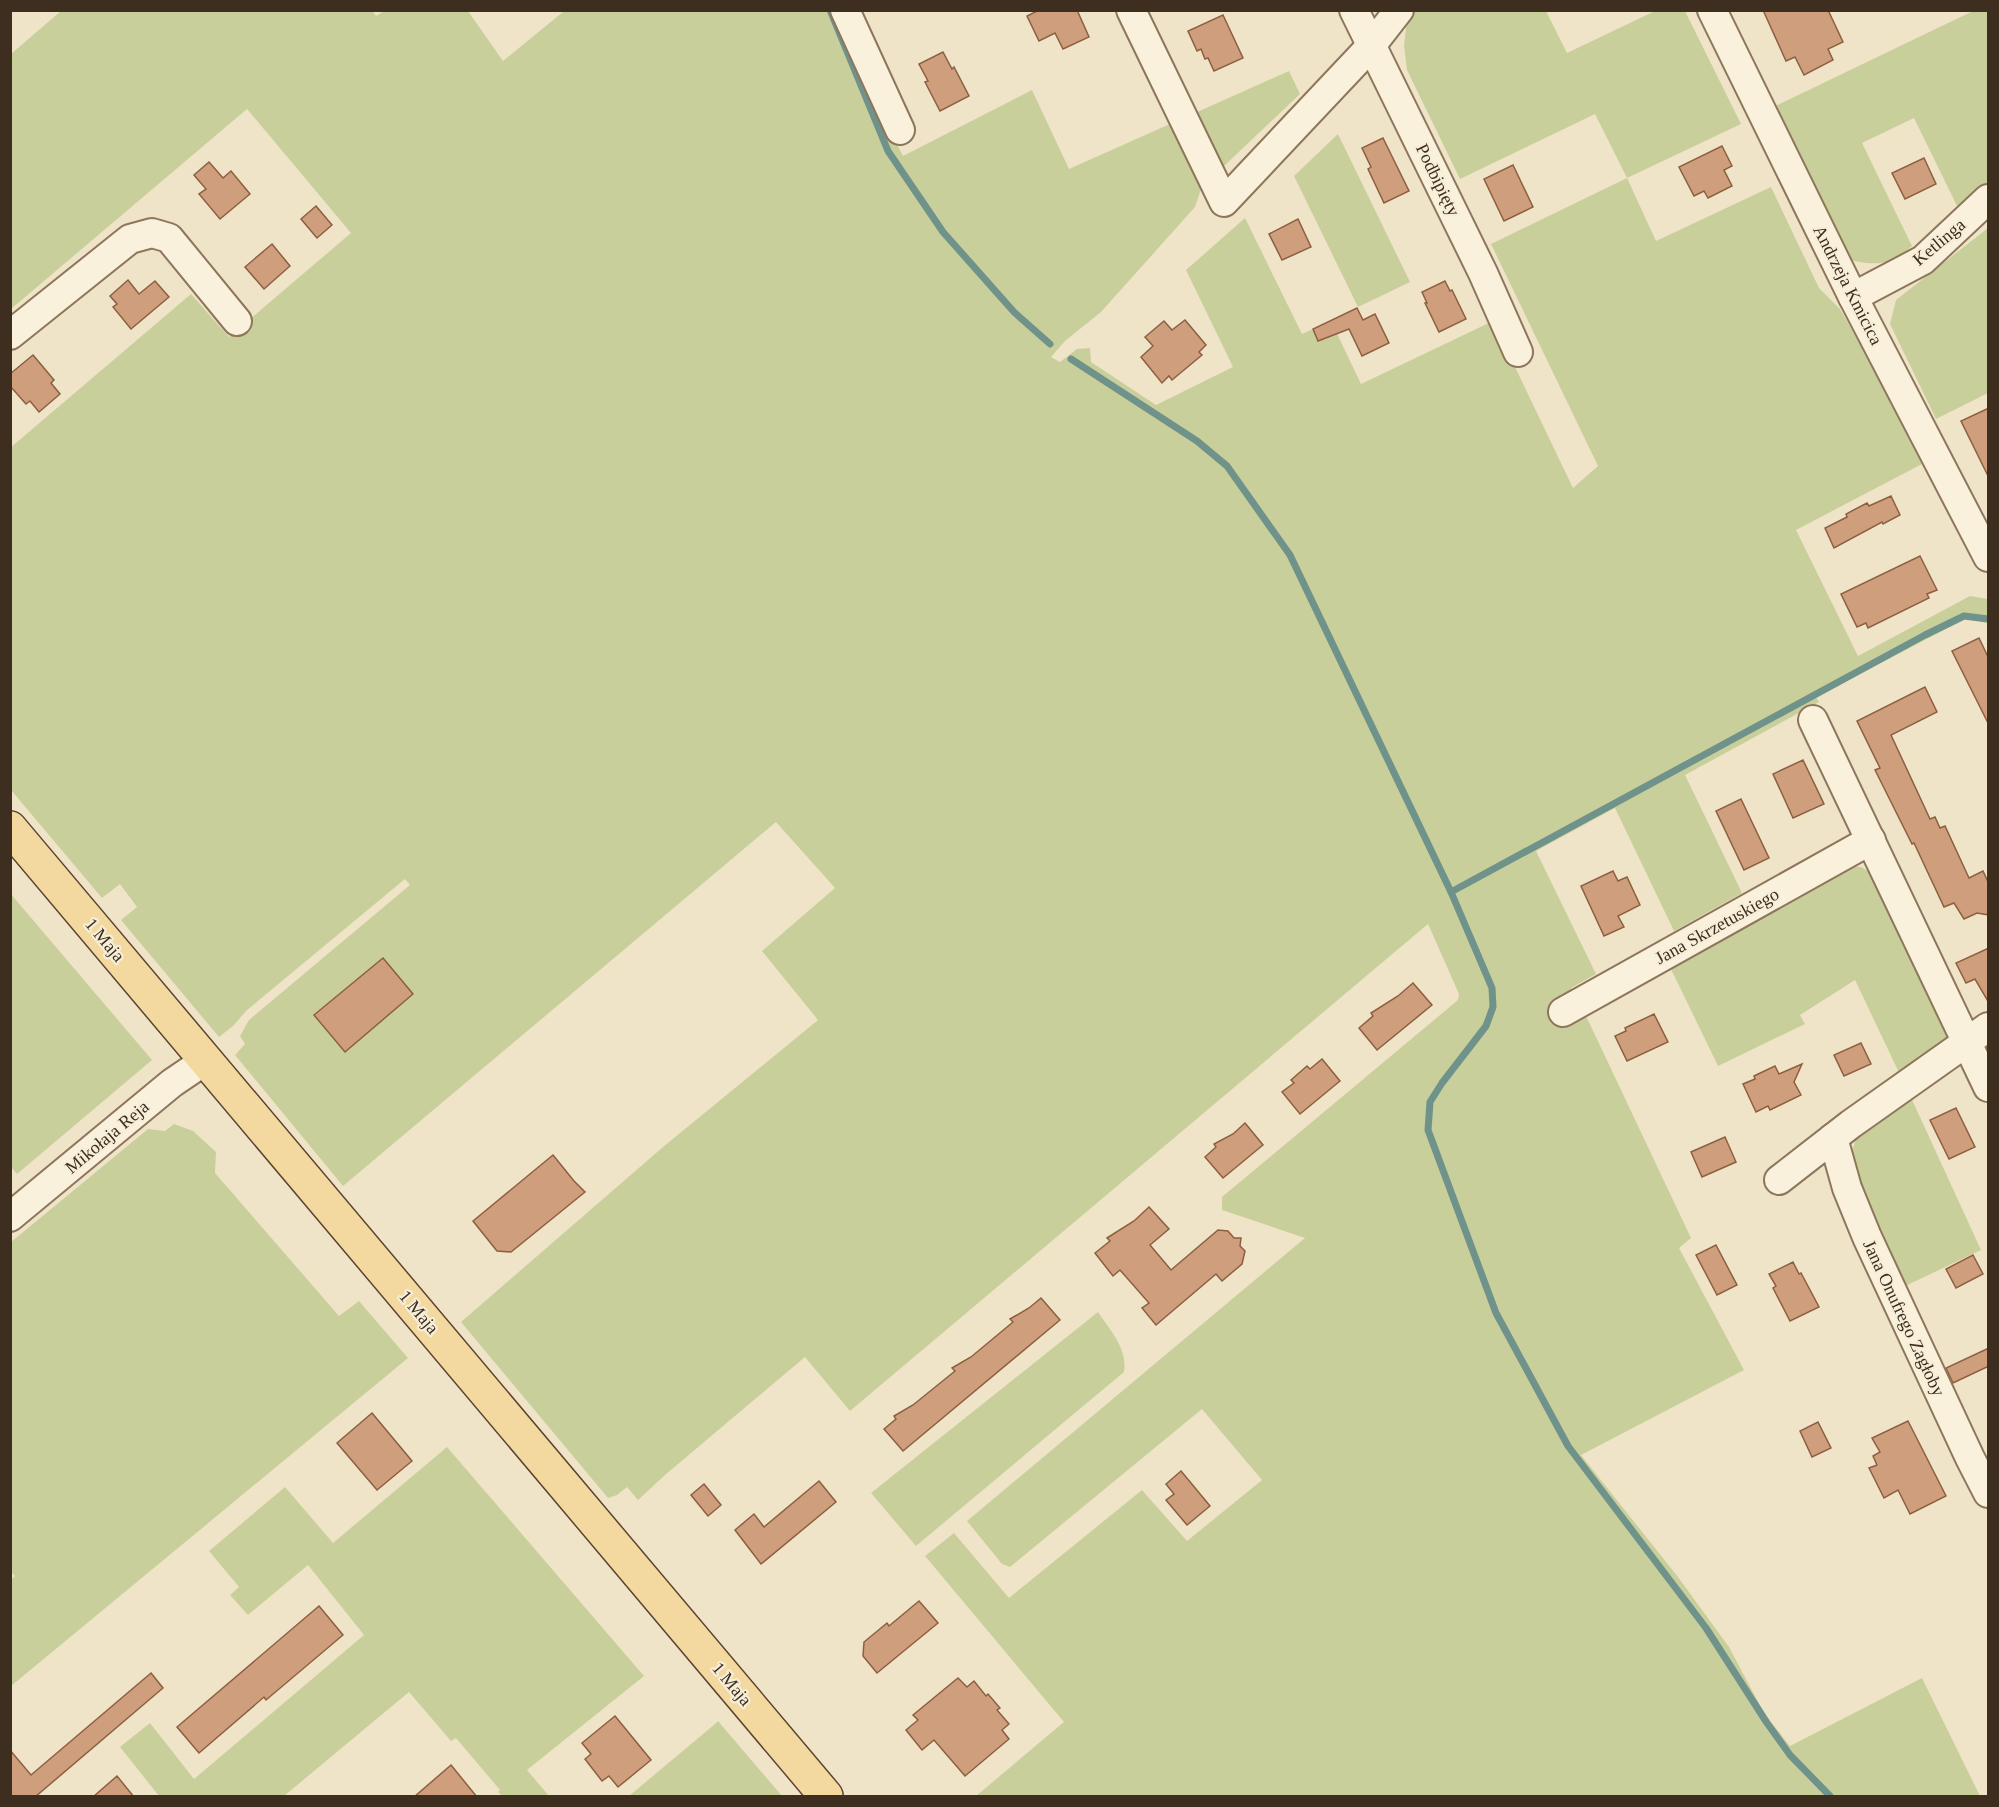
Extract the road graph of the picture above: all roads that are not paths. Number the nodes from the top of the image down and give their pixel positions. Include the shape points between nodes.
1 (845, 10) edge
2 (1131, 10) edge
3 (1354, 10) edge
4 (1399, 10) edge
5 (1712, 10) edge
6 (1371, 46) junction
7 (900, 130) dead end
8 (1989, 199) edge
9 (1853, 297) junction
10 (237, 321) dead end
11 (10, 334) edge
12 (1518, 352) dead end
13 (1989, 557) edge
14 (1813, 720) dead end
15 (10, 828) edge
16 (1871, 840) junction
17 (1563, 1012) dead end
18 (1977, 1034) edge
19 (206, 1060) junction
20 (1989, 1087) edge
21 (1833, 1138) junction
22 (1779, 1180) dead end
23 (10, 1217) edge
24 (1989, 1492) edge
25 (826, 1797) edge

1 - 7 street
2 - 6 street via 1224,202
3 - 6 street, Podbipięty
4 - 6 street
5 - 9 street, Andrzeja Kmicica
6 - 12 street, Podbipięty
8 - 9 street, Ketlinga via 1923,260
9 - 13 street, Andrzeja Kmicica
10 - 11 street via 169,237 152,233 130,239
14 - 16 street
15 - 19 main road, 1 Maja
16 - 17 street, Jana Skrzetuskiego
16 - 18 street
18 - 20 street
18 - 21 street
19 - 23 street, Mikołaja Reja via 172,1083
19 - 25 main road, 1 Maja
21 - 22 street
21 - 24 street, Jana Onufrego Zagłoby via 1847,1188 1871,1246

